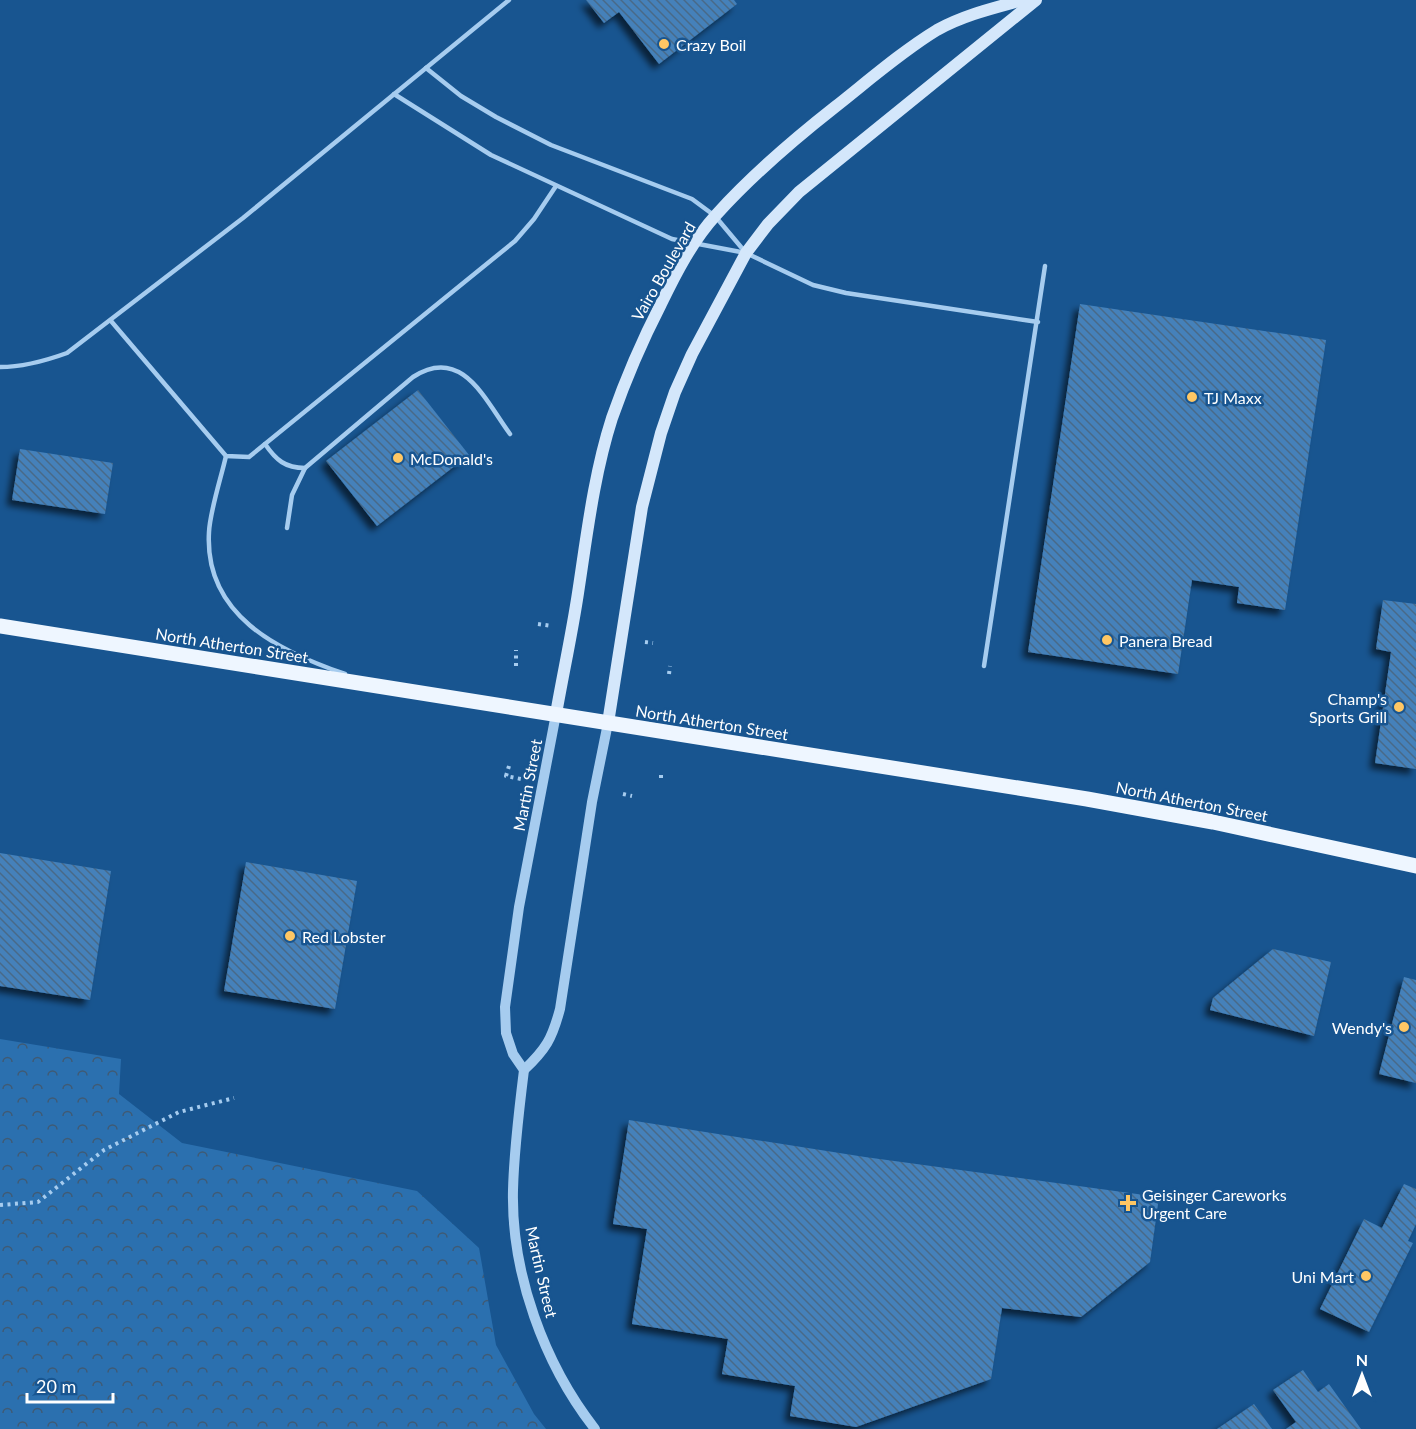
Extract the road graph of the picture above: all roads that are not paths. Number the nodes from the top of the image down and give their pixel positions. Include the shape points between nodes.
1 (509, 0) edge
2 (1023, 0) edge
3 (1036, 0) edge
4 (426, 68) junction
5 (394, 94) junction
6 (556, 186) junction
7 (715, 216) junction
8 (695, 243) junction
9 (746, 253) junction
10 (1045, 266) dead end
11 (111, 321) junction
12 (1038, 322) junction
13 (0, 367) edge
14 (510, 434) dead end
15 (265, 444) junction
16 (226, 456) junction
17 (305, 468) junction
18 (286, 528) dead end
19 (0, 626) edge
20 (984, 666) dead end
21 (387, 688) junction
22 (556, 714) junction
23 (608, 723) junction
24 (1416, 866) edge
25 (524, 1070) junction
26 (595, 1429) edge

1 - 4 lane
2 - 7 main road, Vairo Boulevard via 979,12 922,40 797,136
3 - 9 main road via 799,192
4 - 5 lane
4 - 7 lane via 461,96 532,136 692,200
5 - 6 lane via 491,155
5 - 11 lane
6 - 8 lane via 666,236
6 - 15 lane via 515,240
7 - 8 main road, Vairo Boulevard
7 - 9 lane
8 - 9 lane
8 - 22 main road, Vairo Boulevard via 638,350 612,419 595,488
9 - 12 lane via 813,285 846,293
9 - 23 main road via 692,354 661,433 642,507
10 - 12 lane
11 - 13 lane via 67,353 42,362
11 - 16 lane
12 - 20 lane
14 - 17 lane via 468,375 454,369 425,369
15 - 16 lane via 249,457
15 - 17 lane via 283,464
16 - 21 lane via 209,530 209,551 219,589 250,627 286,650
17 - 18 lane via 292,495
19 - 21 main road, North Atherton Street
21 - 22 main road, North Atherton Street
22 - 23 main road, North Atherton Street
22 - 25 street, Martin Street via 519,908 505,1006 506,1033
23 - 24 main road, North Atherton Street via 1087,799
23 - 25 street via 554,1034
25 - 26 street, Martin Street via 513,1191 515,1234 539,1327 555,1367

